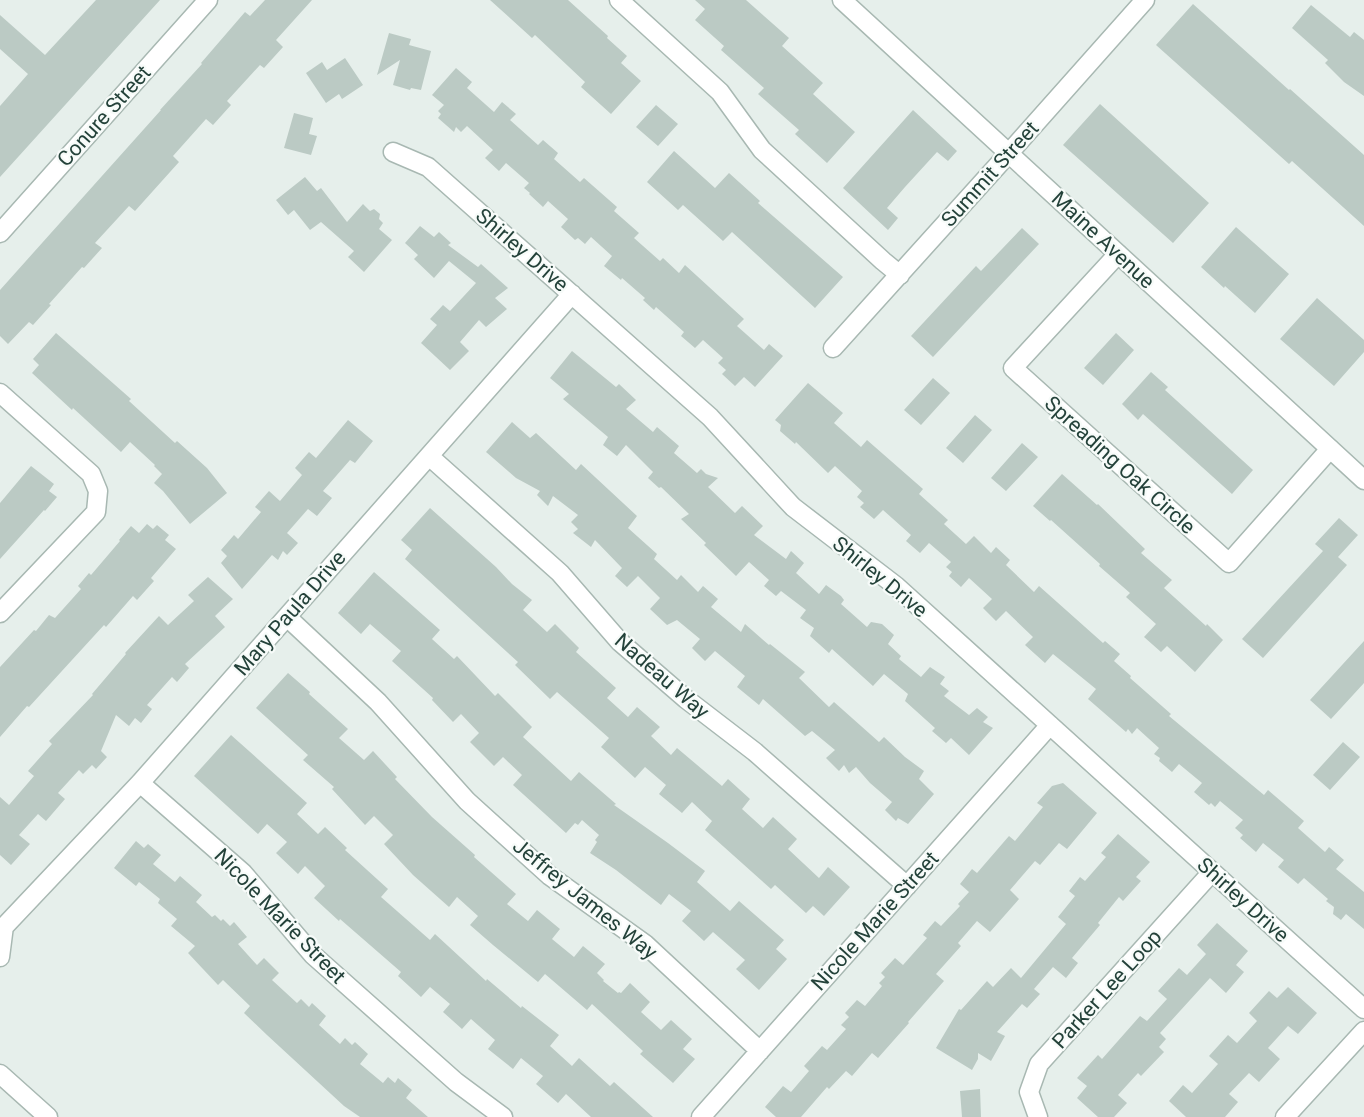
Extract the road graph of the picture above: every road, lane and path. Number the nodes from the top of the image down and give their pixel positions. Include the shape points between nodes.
1 (208, 0) edge
2 (619, 0) edge
3 (842, 0) edge
4 (1145, 0) edge
5 (393, 152) dead end
6 (1009, 153) junction
7 (0, 233) edge
8 (1118, 254) junction
9 (900, 275) junction
10 (572, 294) junction
11 (833, 348) dead end
12 (0, 393) edge
13 (1330, 449) junction
14 (429, 456) junction
15 (1364, 480) edge
16 (0, 613) edge
17 (286, 617) junction
18 (1050, 725) junction
19 (140, 783) junction
20 (1212, 872) junction
21 (907, 886) junction
22 (2, 929) edge
23 (0, 957) edge
24 (1364, 1009) edge
25 (1364, 1030) edge
26 (760, 1051) junction
27 (0, 1074) edge
28 (48, 1117) edge
29 (503, 1117) edge
30 (701, 1117) edge
31 (1038, 1117) edge
32 (1285, 1117) edge

1 - 7 street, Conure Street
2 - 9 street via 720,92 762,150
3 - 6 street, Maine Avenue
4 - 6 street, Summit Street
5 - 10 street, Shirley Drive via 428,167
6 - 8 street, Maine Avenue
6 - 9 street, Summit Street
8 - 13 street, Maine Avenue
8 - 13 street, Spreading Oak Circle via 1013,368 1229,563
9 - 11 street, Summit Street
10 - 14 street, Mary Paula Drive
10 - 18 street, Shirley Drive via 710,417 793,507 896,586
12 - 16 street via 90,474 98,491 96,512
13 - 15 street, Maine Avenue
14 - 17 street, Mary Paula Drive
14 - 21 street, Nadeau Way via 560,573 620,642 755,752
17 - 19 street, Mary Paula Drive
17 - 26 street, Jeffrey James Way via 378,702 467,801 550,876 645,944
18 - 20 street, Shirley Drive
18 - 21 street, Nicole Marie Street
19 - 22 street, Mary Paula Drive
19 - 29 street, Nicole Marie Street via 243,873 313,955 456,1082
20 - 24 street, Shirley Drive
20 - 31 street, Parker Lee Loop via 1040,1064 1029,1092
21 - 26 street, Nicole Marie Street
22 - 23 street, Mary Paula Drive
25 - 32 street
26 - 30 street, Nicole Marie Street
27 - 28 street

